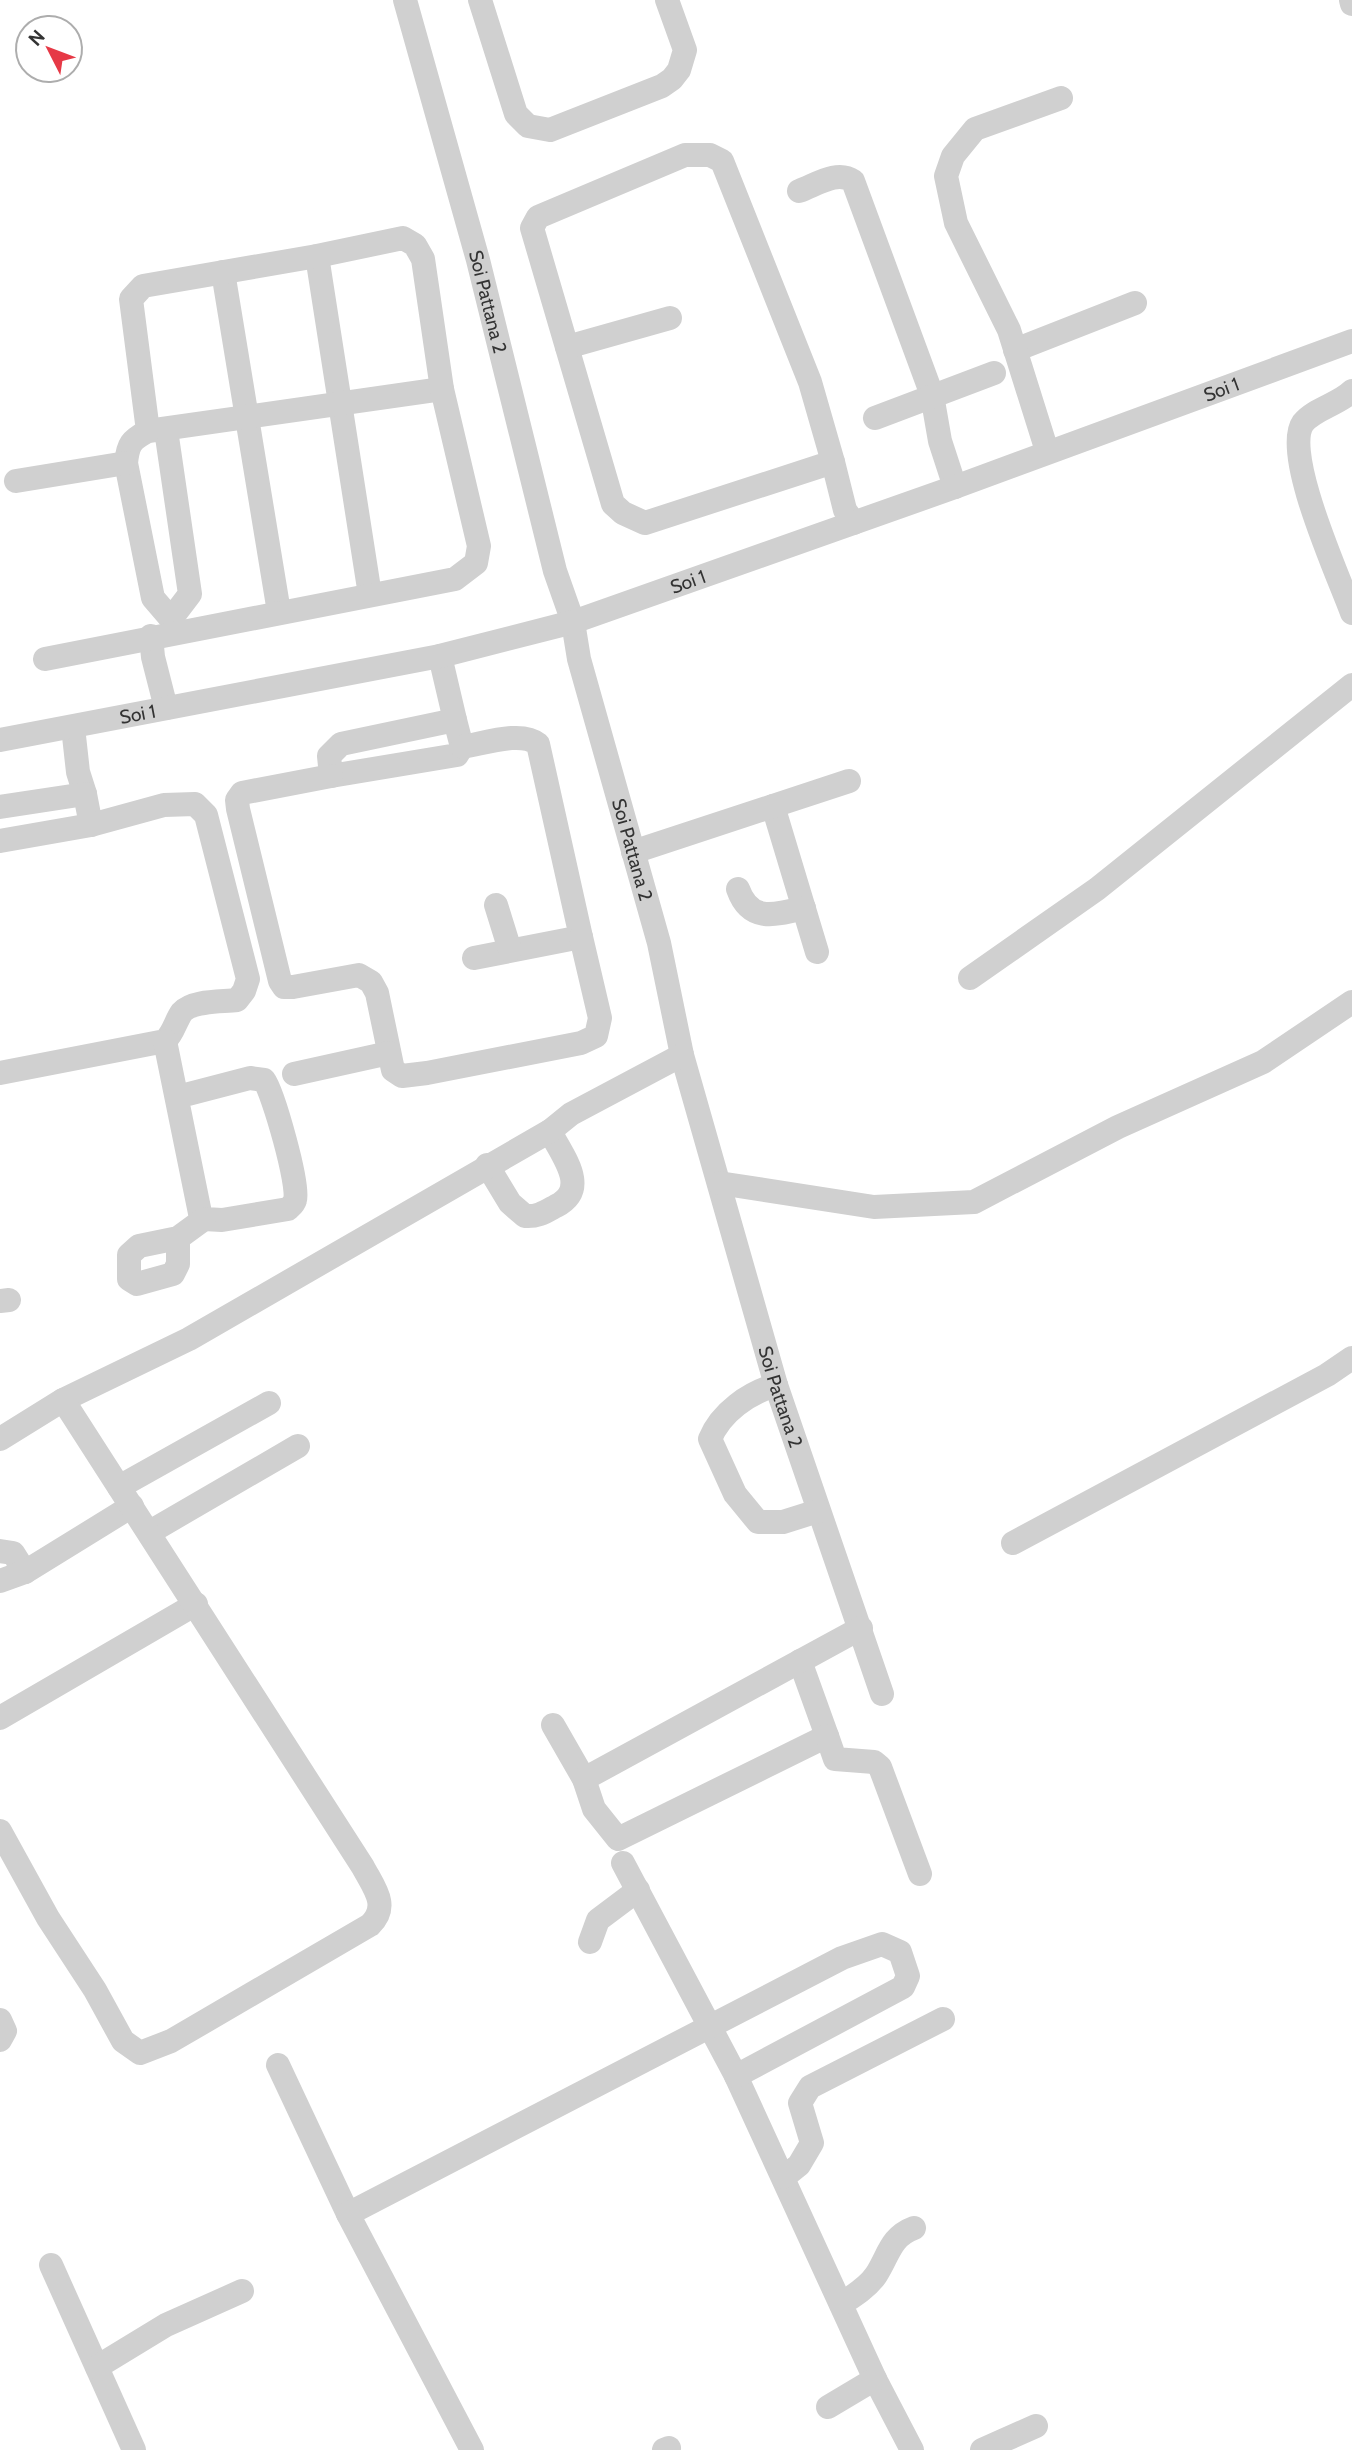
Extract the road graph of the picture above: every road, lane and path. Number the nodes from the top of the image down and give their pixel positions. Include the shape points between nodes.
1 (405, 0) edge
2 (480, 0) edge
3 (667, 0) edge
4 (1061, 98) dead end
5 (799, 191) dead end
6 (317, 256) junction
7 (223, 272) junction
8 (1135, 303) dead end
9 (670, 318) dead end
10 (567, 347) junction
11 (1350, 348) edge
12 (1015, 350) junction
13 (994, 373) dead end
14 (442, 390) junction
15 (1352, 390) edge
16 (932, 395) junction
17 (340, 404) junction
18 (246, 417) junction
19 (875, 418) dead end
20 (157, 430) junction
21 (1047, 452) junction
22 (833, 462) junction
23 (126, 463) junction
24 (16, 481) dead end
25 (955, 487) junction
26 (854, 523) junction
27 (370, 595) junction
28 (279, 612) junction
29 (1352, 613) edge
30 (573, 622) junction
31 (165, 629) junction
32 (440, 656) junction
33 (45, 659) dead end
34 (1352, 685) edge
35 (166, 708) junction
36 (456, 720) junction
37 (73, 727) junction
38 (0, 740) edge
39 (462, 747) junction
40 (331, 776) junction
41 (849, 781) dead end
42 (85, 794) junction
43 (773, 806) junction
44 (0, 807) edge
45 (91, 825) junction
46 (0, 841) edge
47 (633, 852) junction
48 (738, 889) dead end
49 (496, 905) dead end
50 (804, 908) junction
51 (581, 937) junction
52 (510, 950) junction
53 (817, 952) dead end
54 (474, 958) dead end
55 (970, 978) dead end
56 (1352, 1002) edge
57 (165, 1041) junction
58 (389, 1053) junction
59 (682, 1055) junction
60 (0, 1073) edge
61 (294, 1074) dead end
62 (177, 1097) junction
63 (557, 1146) junction
64 (492, 1173) junction
65 (719, 1183) junction
66 (204, 1219) junction
67 (178, 1238) dead end
68 (1352, 1358) edge
69 (776, 1385) junction
70 (269, 1403) dead end
71 (68, 1408) junction
72 (0, 1439) edge
73 (298, 1446) dead end
74 (125, 1496) junction
75 (818, 1511) junction
76 (150, 1532) junction
77 (1013, 1543) dead end
78 (0, 1551) edge
79 (25, 1572) junction
80 (0, 1581) edge
81 (196, 1604) junction
82 (844, 1637) junction
83 (800, 1661) junction
84 (882, 1694) dead end
85 (0, 1718) edge
86 (553, 1725) dead end
87 (827, 1736) junction
88 (584, 1779) junction
89 (0, 1831) edge
90 (620, 1851) junction
91 (920, 1874) dead end
92 (638, 1890) junction
93 (590, 1942) dead end
94 (943, 2019) dead end
95 (0, 2020) edge
96 (710, 2024) junction
97 (0, 2040) edge
98 (278, 2065) dead end
99 (736, 2076) junction
100 (784, 2177) junction
101 (348, 2214) junction
102 (914, 2228) dead end
103 (51, 2265) dead end
104 (242, 2291) dead end
105 (841, 2304) junction
106 (97, 2367) junction
107 (875, 2379) junction
108 (828, 2407) dead end
109 (1036, 2426) dead end
110 (134, 2450) edge
111 (472, 2450) edge
112 (912, 2450) edge
113 (982, 2450) edge

1 - 30 street, Soi Pattana 2 via 478,260 555,571
2 - 3 street via 516,114 528,126 550,130 662,86 680,70 685,50
4 - 12 street via 975,130 953,156 946,176 956,223
5 - 16 street via 838,176 853,181
6 - 7 street
6 - 14 street via 403,237 415,244 423,259
6 - 17 street
7 - 18 street
7 - 20 street via 143,286 131,299
8 - 12 street
9 - 10 street
10 - 22 street via 613,504 645,523
10 - 22 street via 532,228 538,217 685,155 710,155 722,162 728,174 810,382
11 - 21 street, Soi 1
12 - 21 street
13 - 16 street
14 - 17 street
14 - 27 street via 479,546 476,563 455,579
15 - 29 street via 1305,421 1296,435 1303,483
16 - 19 street
16 - 25 street
17 - 18 street
17 - 27 street
18 - 20 street
18 - 28 street
20 - 23 street via 132,439
20 - 31 street via 190,594
21 - 25 street, Soi 1
22 - 26 street via 845,510
23 - 24 street
23 - 31 street via 153,598
25 - 26 street, Soi 1
26 - 30 street, Soi 1
27 - 28 street
28 - 31 street
30 - 32 street, Soi 1
30 - 47 street, Soi Pattana 2 via 579,659
31 - 33 street
31 - 35 street via 153,657
32 - 35 street, Soi 1
32 - 36 street
34 - 55 street via 1097,889
35 - 37 street, Soi 1
36 - 39 street
36 - 40 street via 341,744 329,756
37 - 38 street, Soi 1
37 - 42 street
39 - 40 street via 457,755 444,759
39 - 51 street via 522,737 538,744
40 - 58 street via 242,793 238,809 284,987 359,975 366,979 377,993
41 - 43 street
42 - 44 street
42 - 45 street
43 - 47 street
43 - 50 street
45 - 46 street
45 - 57 street via 182,802 195,804 206,816 248,979 237,1000 193,1005 183,1011
47 - 59 street, Soi Pattana 2 via 659,943
48 - 50 street via 748,909 758,914 772,916
49 - 52 street
50 - 53 street
51 - 52 street
51 - 58 street via 600,1018 596,1036 582,1043 402,1076 393,1070
52 - 54 street
56 - 65 street via 1263,1062 1118,1127 974,1202 874,1207
57 - 60 street
57 - 62 street
58 - 61 street
59 - 63 street via 571,1114
59 - 65 street, Soi Pattana 2
62 - 66 street via 195,1197
62 - 66 street via 260,1077 267,1084 296,1191 288,1209
63 - 64 street
63 - 64 street via 574,1186 565,1202 537,1217 525,1216 510,1203
64 - 71 street
65 - 69 street, Soi Pattana 2
66 - 67 street
68 - 77 street
69 - 75 street, Soi Pattana 2
69 - 75 street via 760,1390 717,1421 710,1439 735,1494 758,1521 783,1522
70 - 74 street
71 - 72 street
71 - 74 street
73 - 76 street
74 - 76 street
74 - 79 street
75 - 82 street, Soi Pattana 2
76 - 81 street
78 - 79 street via 13,1553
79 - 80 street
81 - 85 street
81 - 89 street via 363,1867 381,1902 377,1919 182,2034 141,2053 123,2041
82 - 83 street
82 - 84 street, Soi Pattana 2
83 - 87 street
83 - 88 street
86 - 88 street
87 - 90 street
87 - 91 street via 835,1759 874,1762 880,1767
88 - 90 street via 594,1809
90 - 92 street
92 - 93 street via 598,1920
92 - 96 street
94 - 100 street via 810,2087 800,2103 812,2143 807,2155
95 - 97 street via 5,2031
96 - 99 street
96 - 99 street via 842,1958 882,1944 900,1952 908,1976 903,1987
96 - 101 street
98 - 101 street
99 - 100 street
100 - 105 street
101 - 111 street
102 - 105 street via 901,2233 875,2277
103 - 106 street
104 - 106 street via 166,2325
105 - 107 street
106 - 110 street
107 - 108 street
107 - 112 street
109 - 113 street

